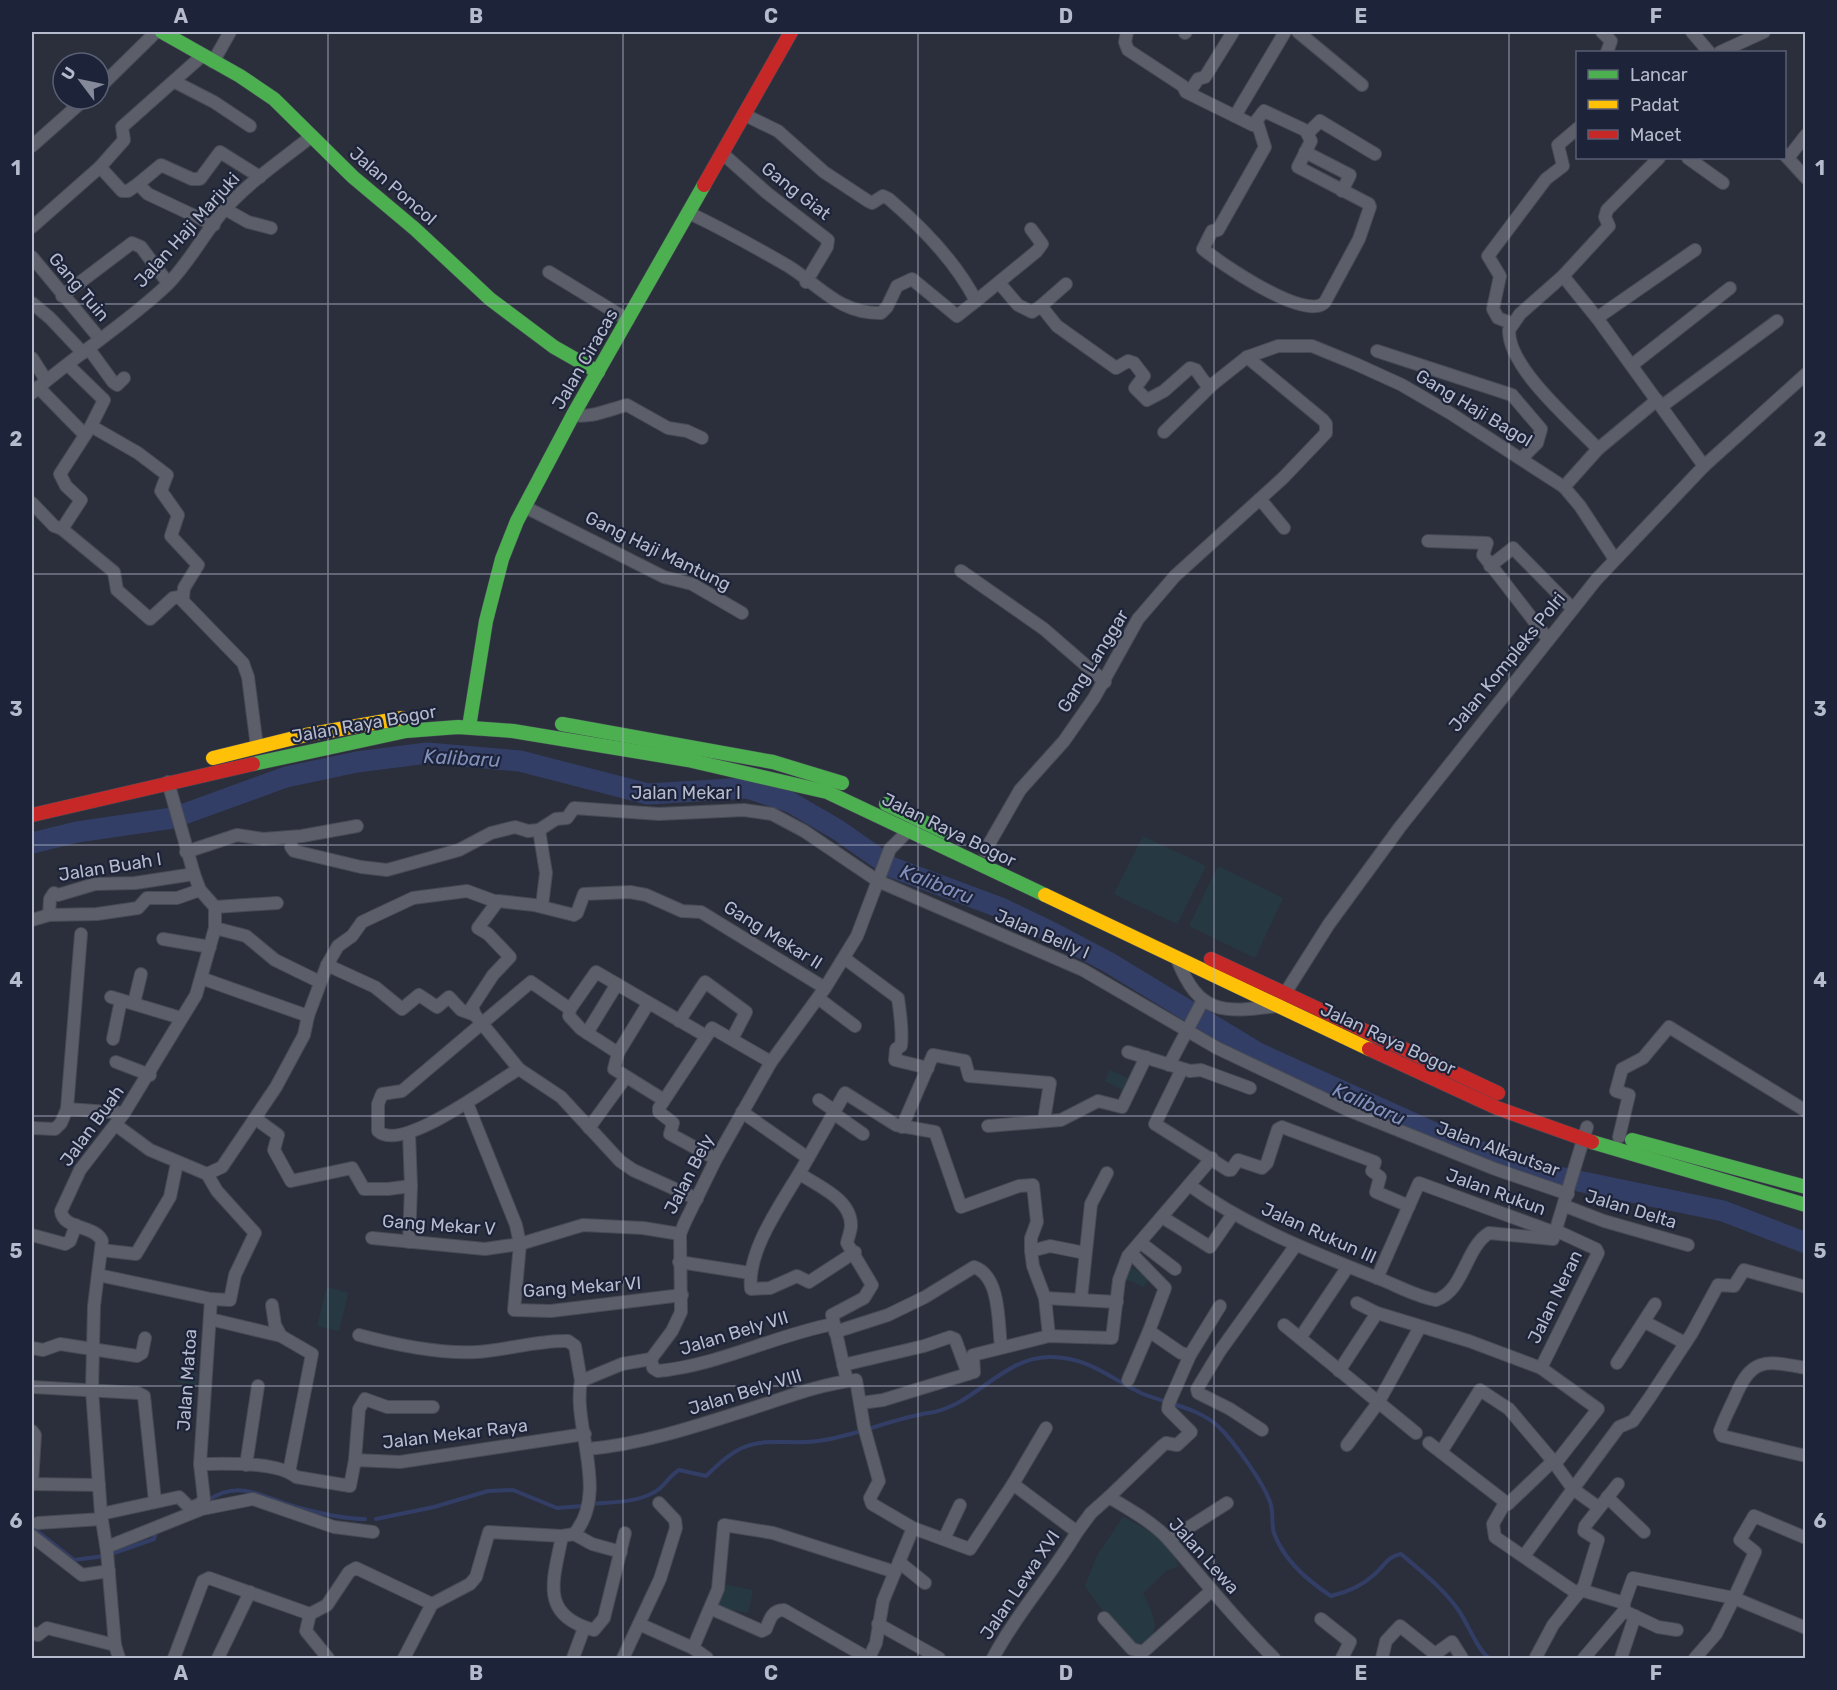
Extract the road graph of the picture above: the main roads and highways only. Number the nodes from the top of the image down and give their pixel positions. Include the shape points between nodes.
1 (162, 32) edge
2 (791, 32) edge
3 (598, 372) junction
4 (445, 714) dead end
5 (416, 716) dead end
6 (514, 717) dead end
7 (474, 718) junction
8 (203, 760) dead end
9 (169, 775) junction
10 (32, 802) edge
11 (886, 811) junction
12 (32, 815) edge
13 (1586, 1134) junction
14 (1567, 1136) junction
15 (1602, 1146) junction
16 (1806, 1187) edge
17 (1806, 1205) edge

1 - 3 main road, Jalan Poncol via 260,88 501,309 554,347
2 - 3 main road, Jalan Ciracas
3 - 7 main road, Jalan Ciracas via 509,540 486,621
4 - 7 main road, Jalan Raya Bogor
5 - 8 main road, Jalan Raya Bogor
6 - 11 main road, Jalan Raya Bogor via 779,763 825,775 864,794
7 - 9 main road, Jalan Raya Bogor
7 - 11 main road, Jalan Raya Bogor via 548,736 756,773
9 - 10 main road, Jalan Raya Bogor
9 - 12 main road, Jalan Raya Bogor
11 - 13 main road, Jalan Raya Bogor via 916,817
11 - 14 main road, Jalan Raya Bogor via 909,831 1177,959 1470,1097
13 - 14 main road, Jalan Raya Bogor
13 - 15 main road, Jalan Raya Bogor
13 - 16 main road, Jalan Raya Bogor via 1619,1137
14 - 15 main road via 1578,1163
15 - 17 main road, Jalan Raya Bogor

